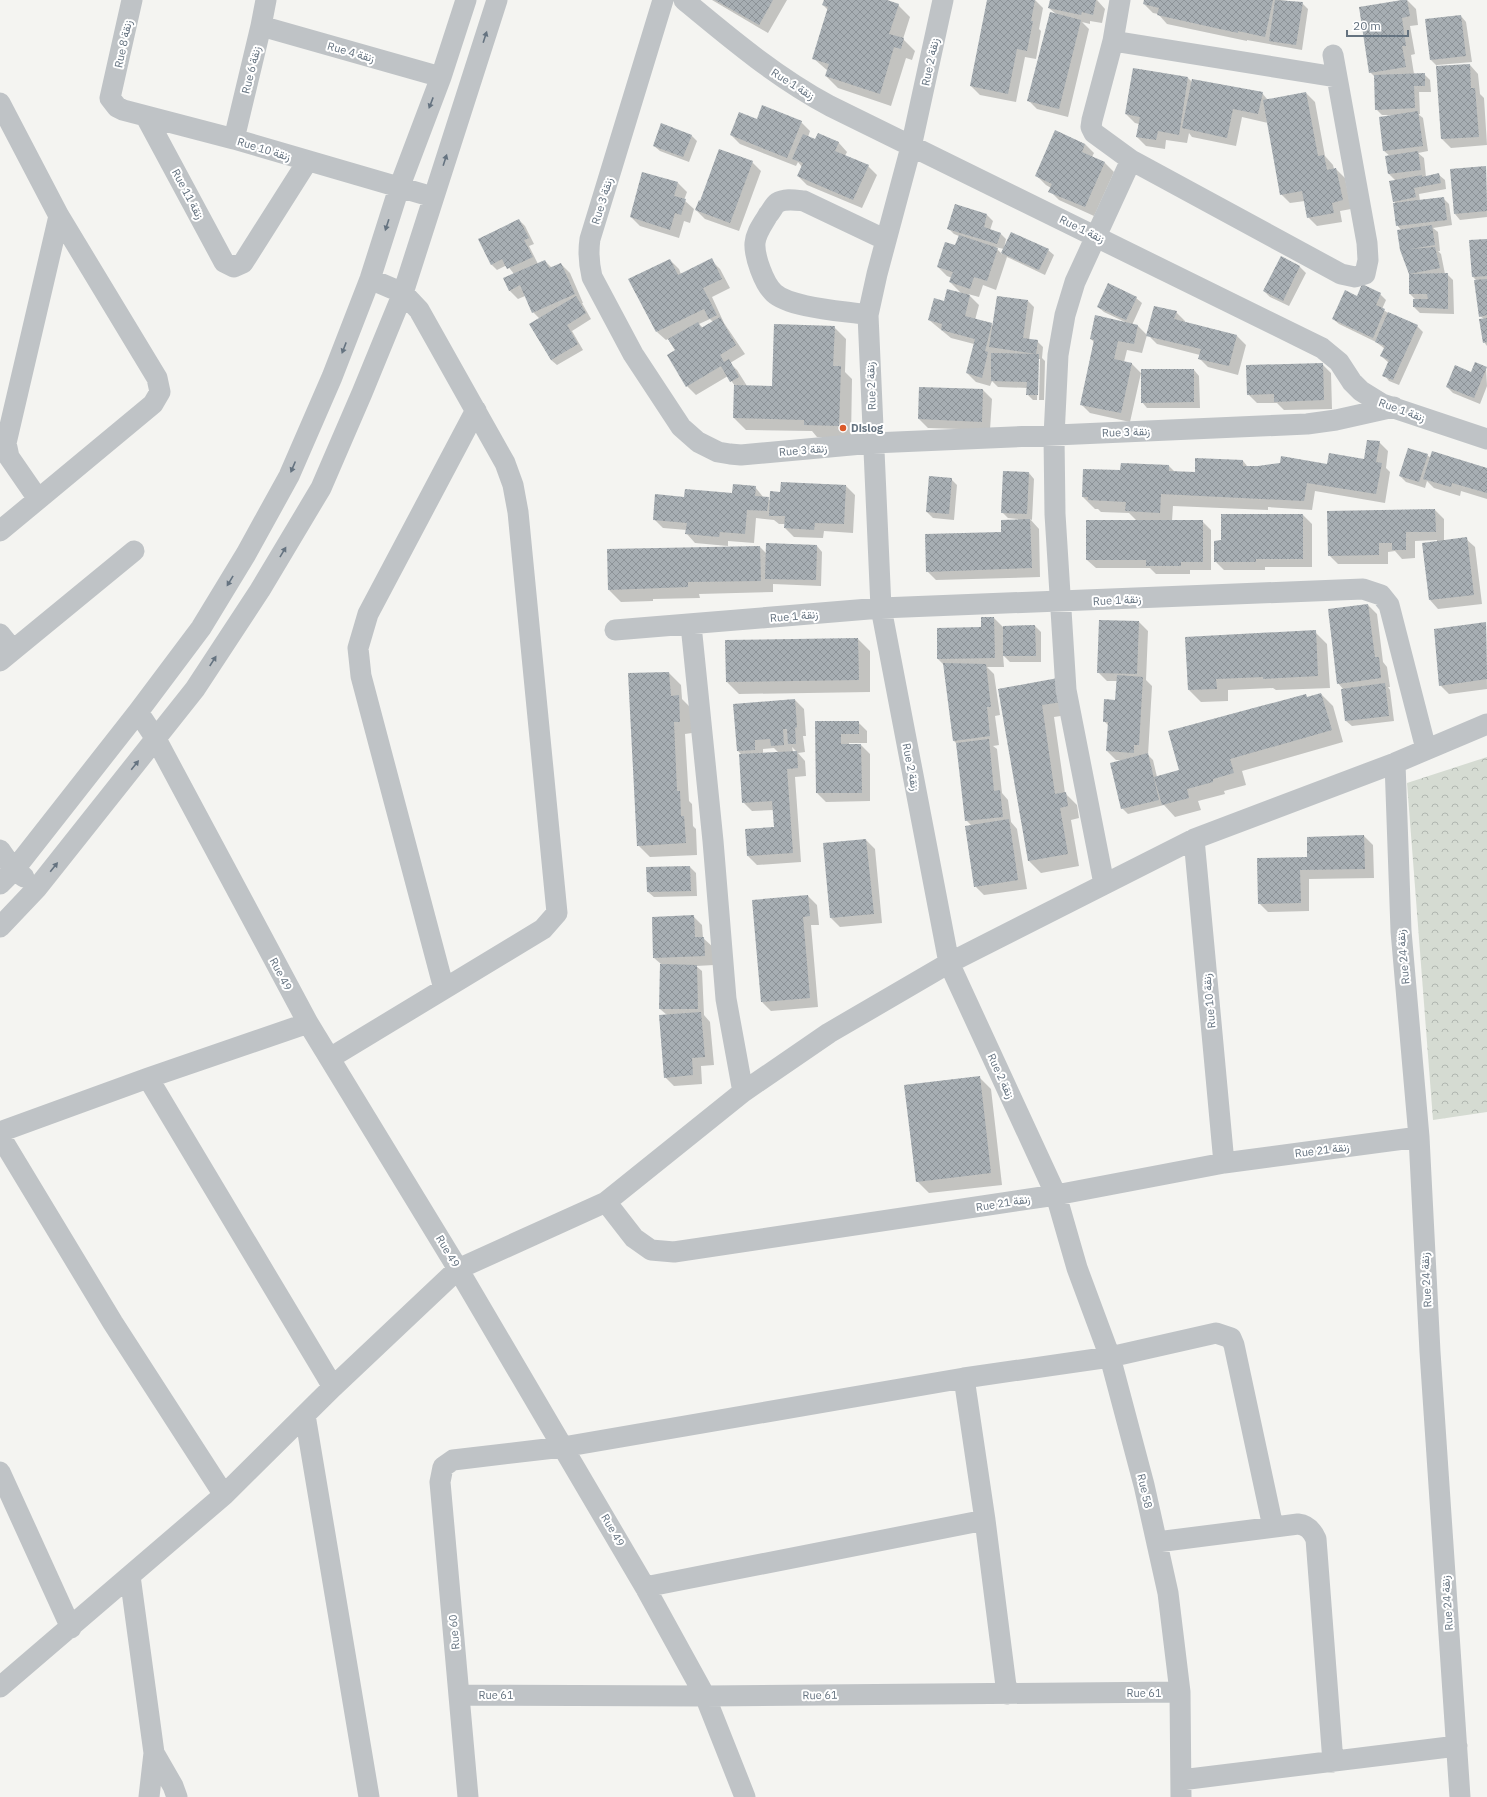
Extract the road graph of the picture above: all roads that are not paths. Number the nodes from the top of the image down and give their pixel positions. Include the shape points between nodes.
1 (132, 0) edge
2 (266, 0) edge
3 (466, 0) edge
4 (497, 0) edge
5 (663, 0) edge
6 (684, 0) edge
7 (943, 0) edge
8 (1120, 0) edge
9 (261, 26) junction
10 (1113, 41) junction
11 (1333, 55) dead end
12 (441, 77) junction
13 (1336, 77) junction
14 (112, 87) joint
15 (0, 103) edge
16 (146, 117) junction
17 (234, 139) junction
18 (911, 147) junction
19 (1131, 160) junction
20 (307, 162) junction
21 (399, 188) junction
22 (433, 197) junction
23 (59, 216) junction
24 (1096, 236) junction
25 (886, 240) junction
26 (370, 279) junction
27 (403, 293) junction
28 (868, 315) junction
29 (1394, 407) junction
30 (476, 410) junction
31 (1054, 436) junction
32 (1487, 439) edge
33 (873, 443) junction
34 (38, 499) junction
35 (0, 531) edge
36 (134, 551) dead end
37 (1060, 602) junction
38 (881, 608) junction
39 (692, 625) junction
40 (615, 630) dead end
41 (4, 648) edge
42 (138, 712) junction
43 (1487, 724) edge
44 (156, 740) junction
45 (1426, 749) junction
46 (1395, 763) junction
47 (1194, 839) junction
48 (0, 850) edge
49 (7, 877) edge
50 (1104, 884) junction
51 (37, 888) junction
52 (0, 927) edge
53 (949, 963) junction
54 (444, 989) junction
55 (308, 1023) junction
56 (330, 1058) junction
57 (148, 1078) junction
58 (743, 1092) junction
59 (0, 1132) edge
60 (0, 1136) edge
61 (1419, 1138) junction
62 (1224, 1163) junction
63 (1056, 1195) junction
64 (606, 1202) junction
65 (458, 1269) junction
66 (1110, 1357) junction
67 (964, 1378) junction
68 (333, 1387) junction
69 (305, 1415) junction
70 (563, 1447) junction
71 (0, 1472) edge
72 (224, 1495) junction
73 (985, 1520) junction
74 (1272, 1527) junction
75 (1157, 1542) junction
76 (130, 1576) junction
77 (645, 1587) junction
78 (71, 1628) junction
79 (0, 1687) edge
80 (1180, 1692) junction
81 (1007, 1694) junction
82 (460, 1695) junction
83 (705, 1696) junction
84 (1457, 1746) junction
85 (154, 1753) junction
86 (1333, 1762) junction
87 (1181, 1789) edge
88 (149, 1797) edge
89 (177, 1797) edge
90 (369, 1797) edge
91 (468, 1797) edge
92 (745, 1797) edge
93 (1460, 1797) edge

1 - 14 street, Rue 8 زنقة
2 - 9 street, Rue 6 زنقة
3 - 12 street
22 -> 4 street
5 - 33 street, Rue 3 زنقة via 590,239 588,252 592,277 656,391 681,427 698,442 718,452 741,455
6 - 18 street, Rue 1 زنقة via 752,56 803,91
7 - 18 street, Rue 2 زنقة
8 - 10 street
9 - 12 street, Rue 4 زنقة
9 - 17 street, Rue 6 زنقة
10 - 13 street
10 - 19 street via 1092,127 1094,133
11 - 13 street
12 -> 21 street
13 - 19 street via 1367,243 1368,260 1365,274 1354,277 1341,274
14 - 16 street, Rue 10 زنقة via 110,100 116,107
15 - 23 street
16 - 17 street, Rue 10 زنقة
16 - 20 street, Rue 11 زنقة via 224,262 234,267 243,263
17 - 20 street, Rue 10 زنقة
18 - 24 street, Rue 1 زنقة
18 - 25 street, Rue 2 زنقة
19 - 24 street
20 - 21 street, Rue 10 زنقة
21 - 22 street, Rue 10 زنقة
21 -> 26 street
22 - 27 street
23 - 34 street via 6,443 9,457
23 - 34 street via 157,378 160,392 153,404
24 - 29 street, Rue 1 زنقة via 1322,348 1339,362 1361,391
24 - 31 street via 1075,282 1065,315 1058,355
25 - 28 street, Rue 2 زنقة
25 - 28 street via 804,201 790,199 777,203 759,229 755,243 757,259 766,283 774,293 785,300 808,306
26 - 27 street
26 -> 42 street via 332,377 289,476 201,628
27 - 30 street via 419,310
44 -> 27 street via 195,689 260,590 321,488
28 - 33 street, Rue 2 زنقة
29 - 31 street, Rue 3 زنقة via 1307,424
29 - 32 street, Rue 1 زنقة
30 - 54 street via 368,614 358,648 361,676
30 - 54 street via 513,484 557,913 543,929
31 - 33 street, Rue 3 زنقة
31 - 37 street
33 - 38 street, Rue 2 زنقة
34 - 35 street
36 - 41 street
37 - 38 street, Rue 1 زنقة
37 - 45 street, Rue 1 زنقة via 1363,589 1382,595 1389,605
37 - 50 street via 1066,690
38 - 39 street, Rue 1 زنقة
38 - 53 street, Rue 2 زنقة
39 - 40 street, Rue 1 زنقة
39 - 58 street via 726,999
42 - 44 street, Rue 49
42 - 49 street
43 - 45 street
51 -> 44 street
44 - 55 street, Rue 49
45 - 46 street
46 - 47 street
46 - 61 street, Rue 24 زنقة via 1401,931
47 - 50 street
47 - 62 street, Rue 10 زنقة
48 - 49 street
49 - 51 street
50 - 53 street
51 - 52 street
53 - 58 street via 829,1033
53 - 63 street, Rue 2 زنقة
54 - 56 street
55 - 56 street, Rue 49
55 - 57 street
56 - 65 street, Rue 49
57 - 59 street
57 - 68 street
58 - 64 street
60 - 72 street via 114,1323
61 - 62 street, Rue 21 زنقة
61 - 84 street, Rue 24 زنقة via 1430,1352
62 - 63 street, Rue 21 زنقة
63 - 64 street, Rue 21 زنقة via 674,1252 651,1250 634,1238
63 - 66 street, Rue 58 via 1077,1268
64 - 65 street
65 - 68 street
65 - 70 street, Rue 49
66 - 67 street
66 - 74 street via 1216,1333 1231,1338
66 - 75 street, Rue 58
67 - 70 street
67 - 73 street
68 - 69 street
69 - 72 street
69 - 90 street
70 - 77 street, Rue 49
70 - 82 street, Rue 60 via 453,1460 443,1467 440,1482
71 - 78 street
72 - 76 street
73 - 77 street
73 - 81 street
74 - 75 street
74 - 86 street via 1303,1524 1313,1532 1316,1539
75 - 80 street, Rue 58 via 1168,1593
76 - 78 street
76 - 85 street
77 - 83 street, Rue 49
78 - 79 street
80 - 81 street, Rue 61
80 - 87 street, Rue 58
81 - 83 street, Rue 61
82 - 83 street, Rue 61
82 - 91 street, Rue 60
83 - 92 street, Rue 49
84 - 86 street
84 - 93 street, Rue 24 زنقة
85 - 88 street
85 - 89 street
86 - 87 street

